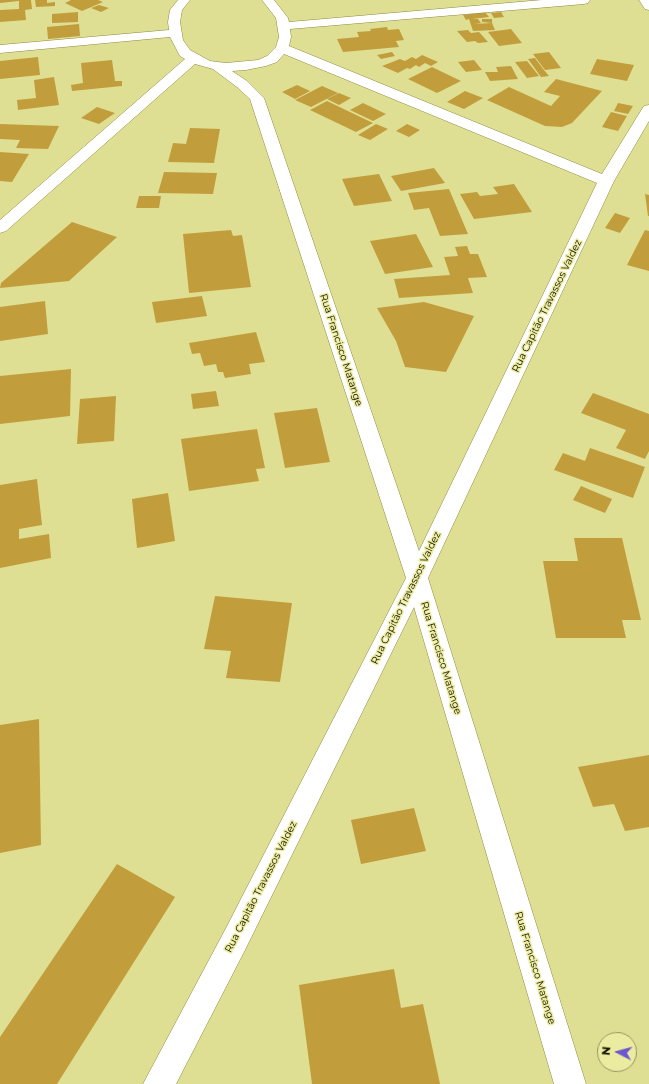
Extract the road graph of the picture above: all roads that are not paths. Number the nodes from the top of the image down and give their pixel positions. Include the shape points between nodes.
1 (183, 0) edge
2 (268, 0) edge
3 (584, 0) edge
4 (645, 0) edge
5 (649, 6) edge
6 (284, 26) junction
7 (175, 33) junction
8 (282, 48) junction
9 (0, 49) edge
10 (194, 58) junction
11 (272, 58) junction
12 (218, 67) junction
13 (260, 86) junction
14 (649, 109) edge
15 (606, 181) junction
16 (0, 228) edge
17 (417, 578) junction
18 (159, 1084) edge
19 (570, 1084) edge

1 - 7 street via 176,10
2 - 6 street via 282,18
3 - 6 street
4 - 5 street
6 - 8 street
7 - 9 street
7 - 10 street via 186,53
8 - 11 street
8 - 15 street
10 - 12 street
10 - 16 street
11 - 12 street via 246,66
11 - 13 street
12 - 13 street via 242,84
13 - 17 street, Rua Francisco Matange
14 - 15 street, Rua Capitão Travassos Valdez
15 - 17 street, Rua Capitão Travassos Valdez
17 - 18 street, Rua Capitão Travassos Valdez via 239,933
17 - 19 street, Rua Francisco Matange

